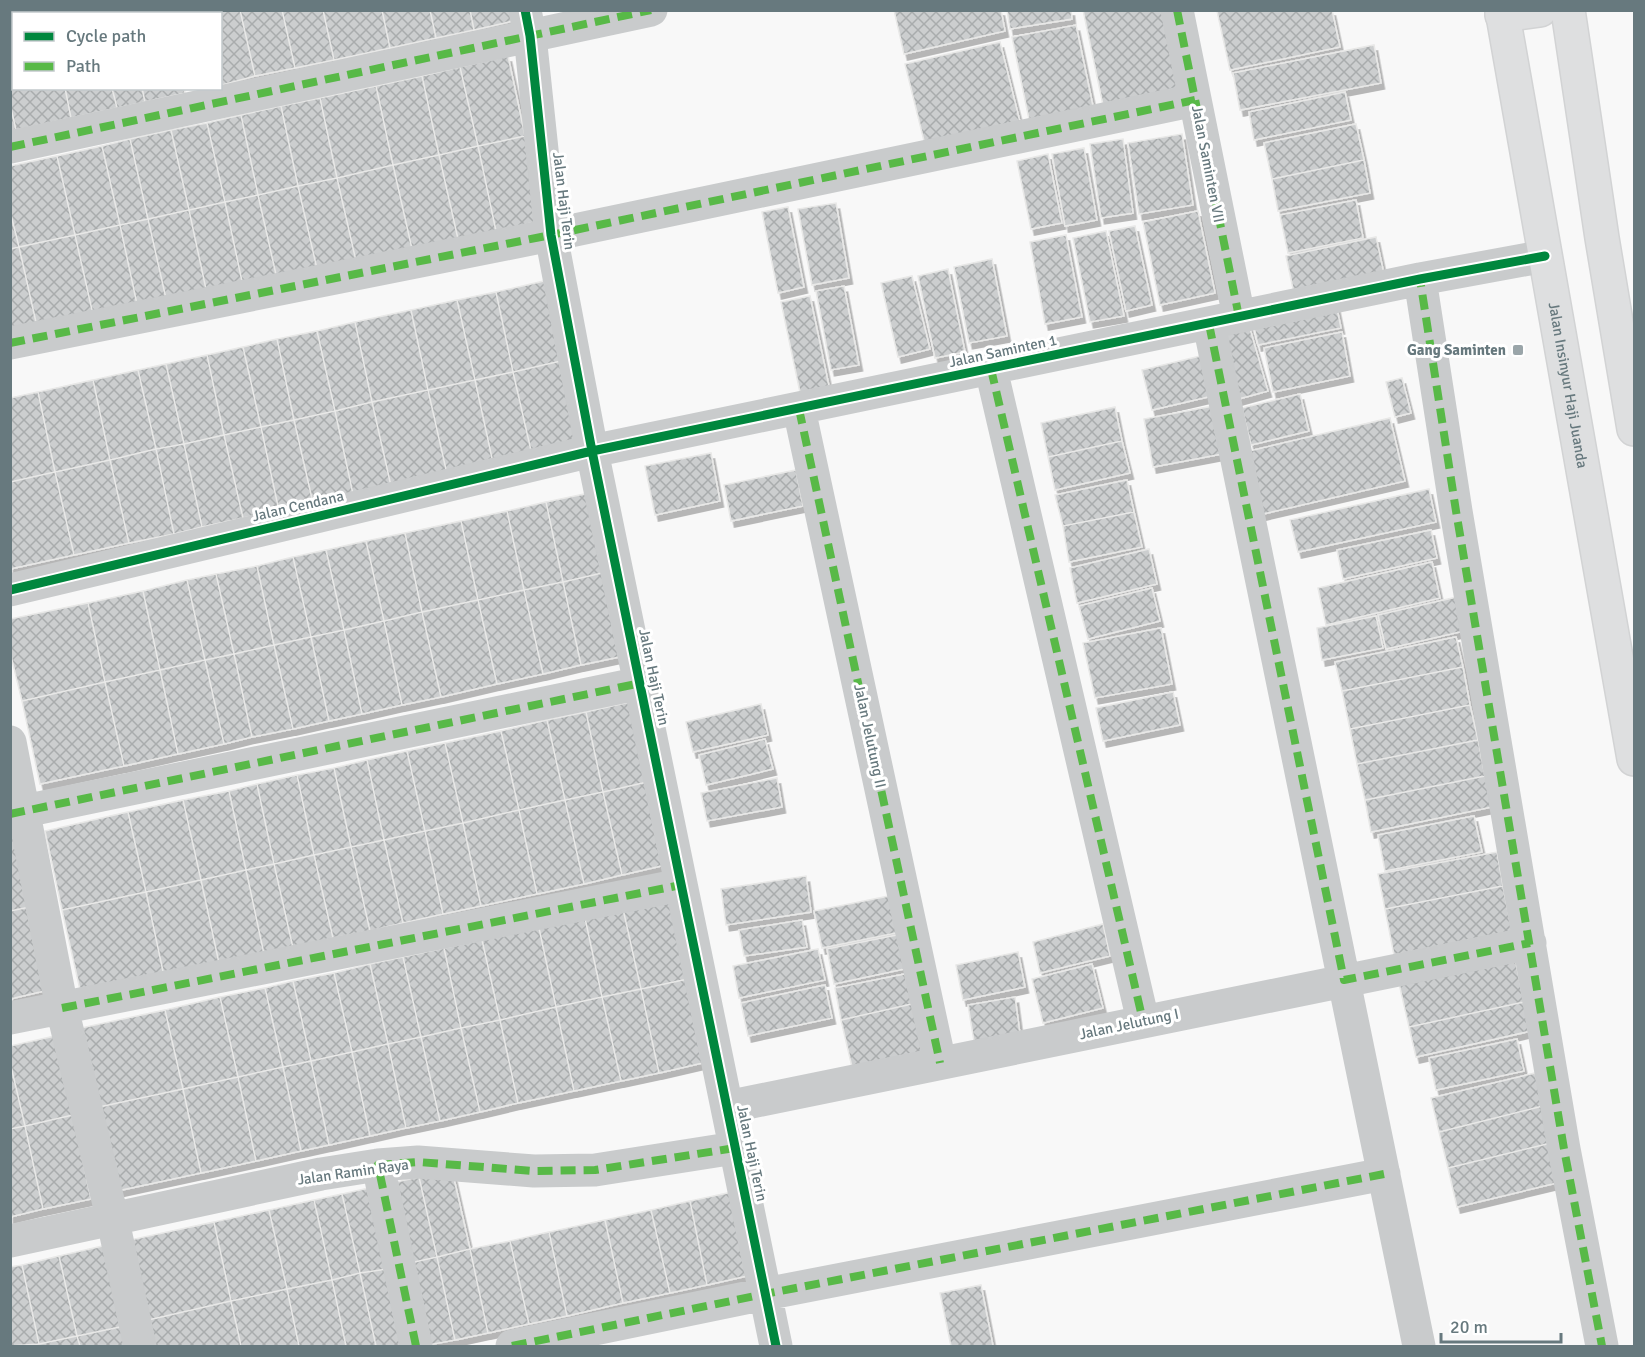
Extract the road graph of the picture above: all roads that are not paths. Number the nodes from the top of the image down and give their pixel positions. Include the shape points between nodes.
1 (651, 10) edge
2 (1177, 10) edge
3 (1540, 10) edge
4 (1568, 10) edge
5 (1502, 13) edge
6 (528, 23) edge
7 (1195, 100) junction
8 (10, 147) edge
9 (551, 235) junction
10 (1545, 256) junction
11 (1420, 279) junction
12 (1224, 321) junction
13 (10, 343) edge
14 (991, 369) junction
15 (799, 409) junction
16 (1635, 429) edge
17 (592, 451) junction
18 (10, 590) edge
19 (641, 683) junction
20 (10, 742) edge
21 (1635, 759) edge
22 (17, 812) edge
23 (681, 885) junction
24 (1510, 946) junction
25 (1344, 980) junction
26 (62, 1008) junction
27 (10, 1018) edge
28 (1143, 1021) junction
29 (940, 1063) junction
30 (727, 1107) junction
31 (735, 1148) junction
32 (378, 1165) junction
33 (1384, 1174) junction
34 (113, 1221) junction
35 (10, 1242) edge
36 (765, 1294) junction
37 (140, 1347) edge
38 (416, 1347) edge
39 (512, 1347) edge
40 (776, 1347) edge
41 (1419, 1347) edge
42 (1602, 1347) edge

1 - 6 street
2 - 7 street, Jalan Saminten VII
3 - 5 highway
4 - 16 highway
5 - 10 highway, Jalan Insinyur Haji Juanda
6 - 8 street
6 - 9 street, Jalan Haji Terin
7 - 9 street
7 - 12 street, Jalan Saminten VII
9 - 13 street
9 - 17 street, Jalan Haji Terin
10 - 11 street, Jalan Saminten 1
10 - 21 highway, Jalan Insinyur Haji Juanda
11 - 12 street, Jalan Saminten 1
11 - 24 street via 1456,512
12 - 14 street, Jalan Saminten 1
12 - 25 street, Jalan Saminten VII
14 - 15 street, Jalan Saminten 1
14 - 28 street
15 - 17 street, Jalan Saminten 1
15 - 29 street, Jalan Jelutung II
17 - 18 street, Jalan Cendana
17 - 19 street, Jalan Haji Terin
19 - 22 street
19 - 23 street, Jalan Haji Terin
20 - 22 street
22 - 26 street
23 - 26 street
23 - 30 street, Jalan Haji Terin
24 - 25 street, Jalan Jelutung I
24 - 42 street via 1564,1149
25 - 28 street, Jalan Jelutung I
25 - 33 street, Jalan Saminten VII
26 - 27 street
26 - 34 street
28 - 29 street, Jalan Jelutung I
29 - 30 street, Jalan Jelutung I
30 - 31 street, Jalan Haji Terin
31 - 32 street, Jalan Ramin Raya via 595,1170 534,1171 418,1162
31 - 36 street, Jalan Haji Terin
32 - 34 street, Jalan Ramin Raya
32 - 38 street
33 - 36 street
33 - 41 street, Jalan Saminten VII
34 - 35 street, Jalan Ramin Raya
34 - 37 street
36 - 39 street
36 - 40 street, Jalan Haji Terin

